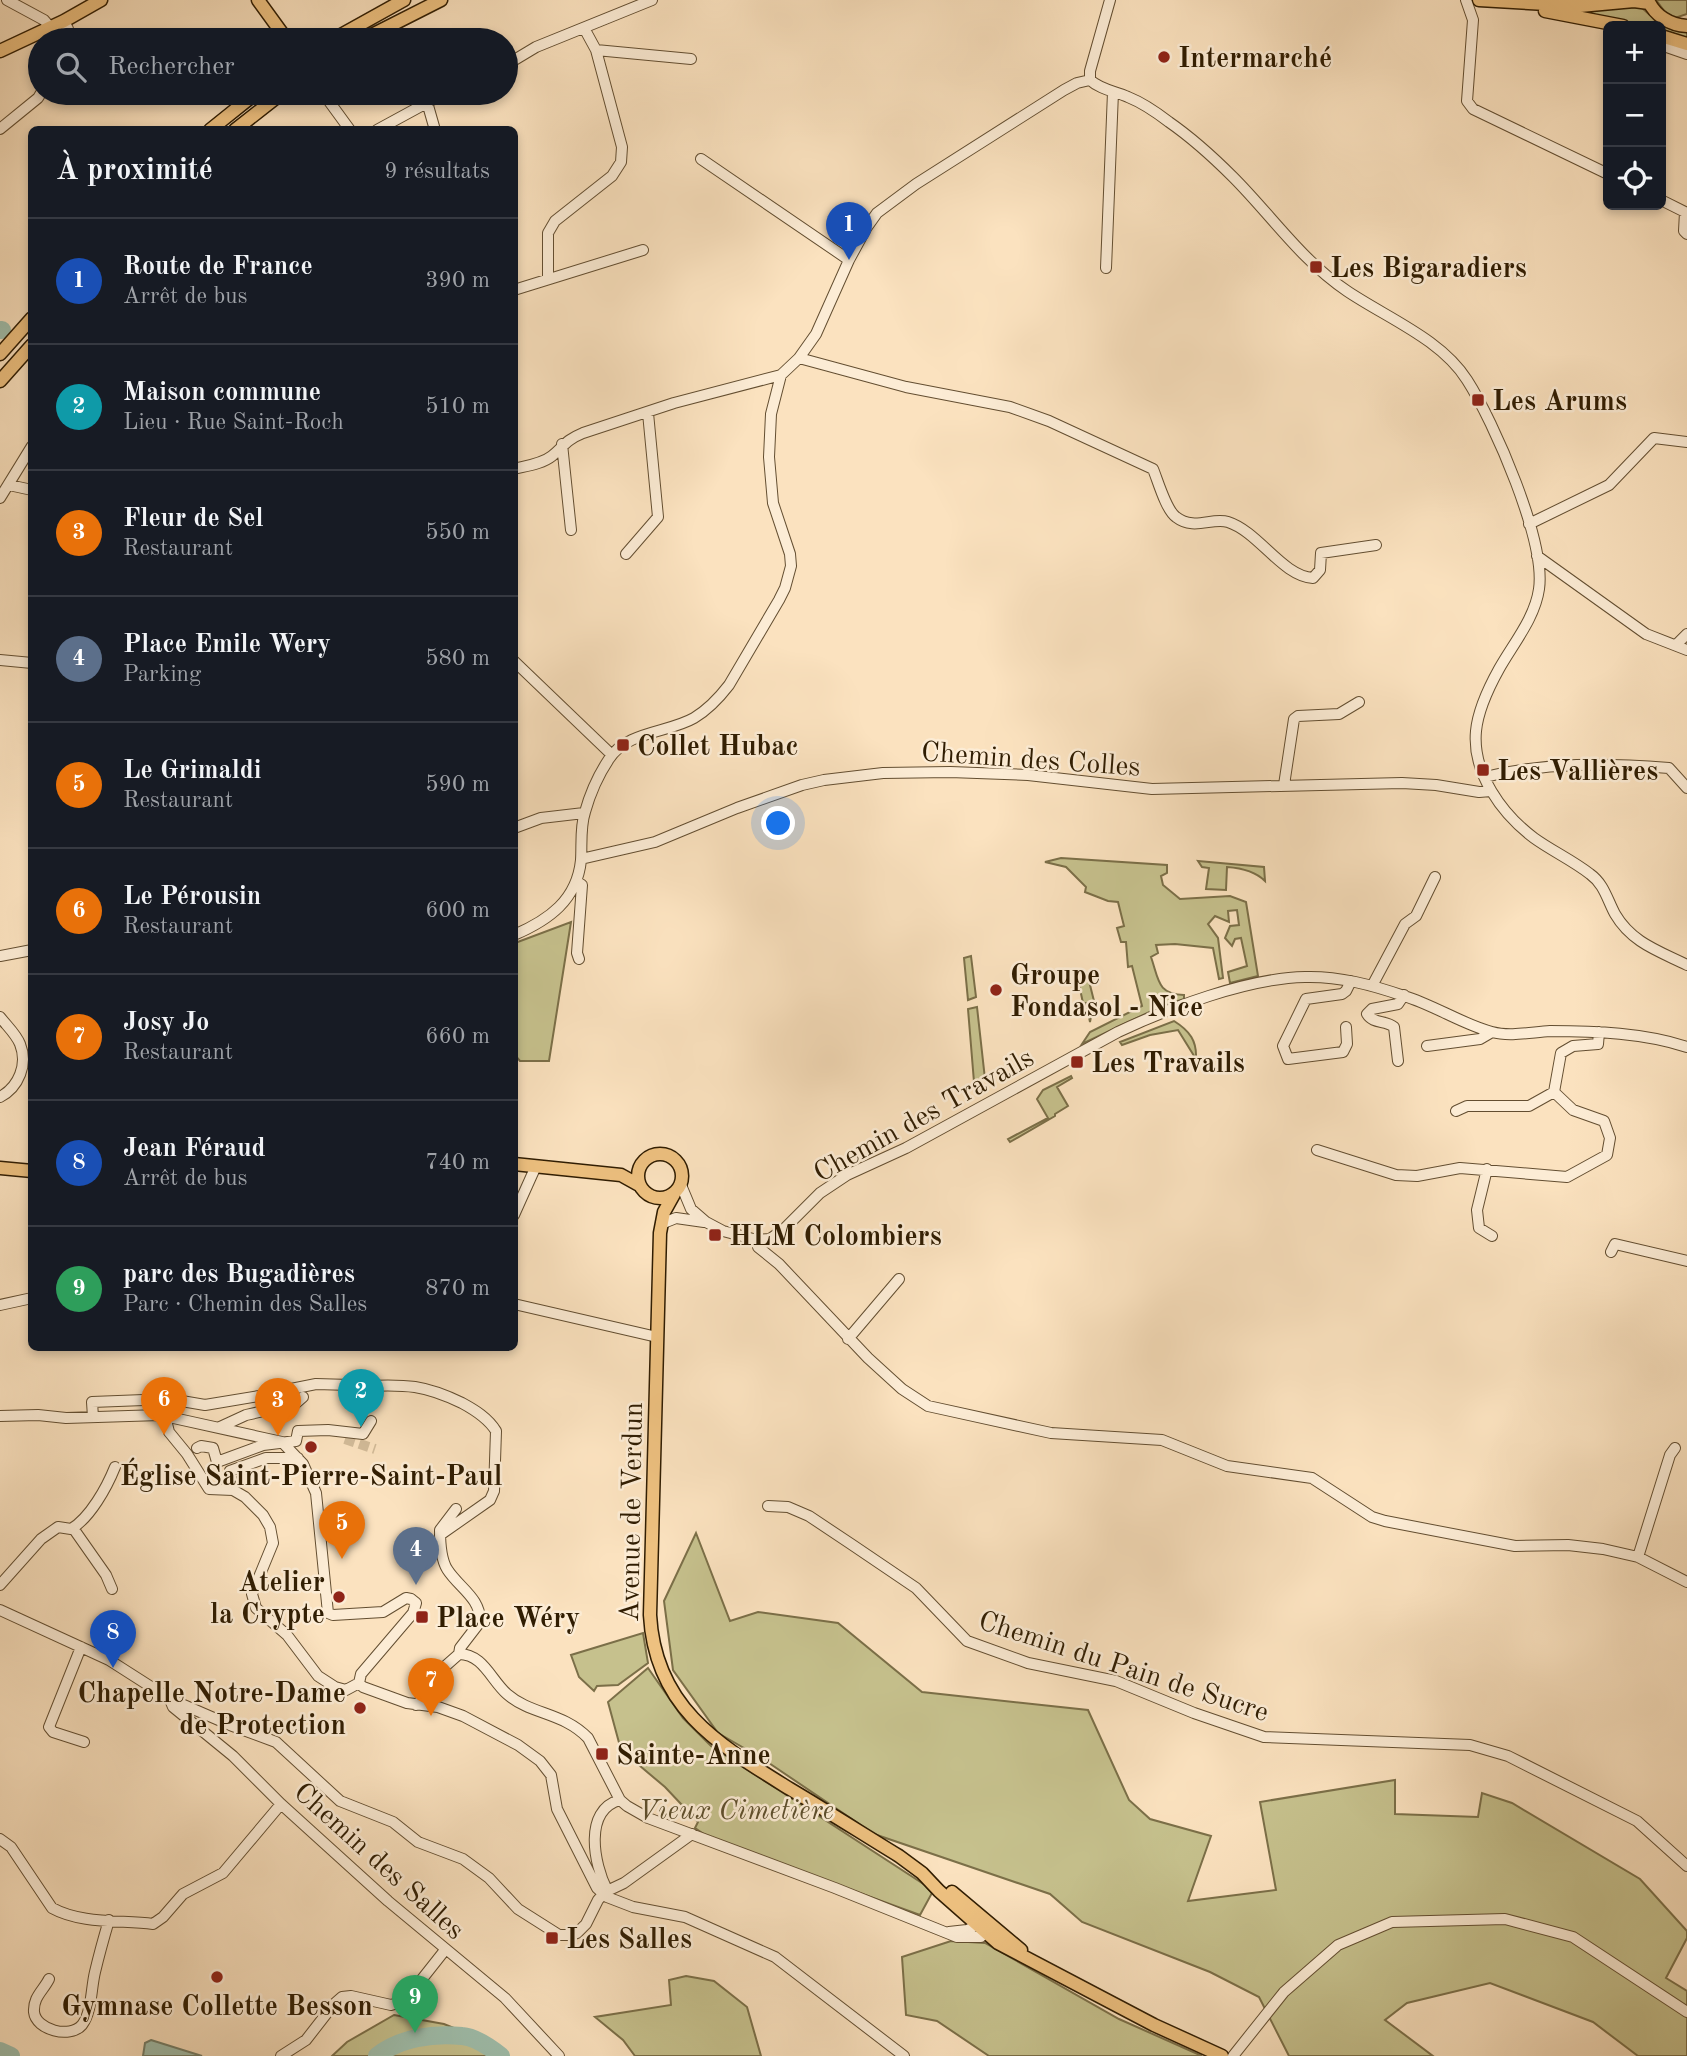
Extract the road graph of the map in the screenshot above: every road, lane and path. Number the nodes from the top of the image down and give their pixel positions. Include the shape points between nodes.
1 (7, 0) edge
2 (101, 0) edge
3 (258, 0) edge
4 (404, 0) edge
5 (441, 0) edge
6 (652, 0) edge
7 (1110, 0) edge
8 (1466, 0) edge
9 (1479, 0) edge
10 (1649, 2) edge
11 (1503, 3) junction
12 (64, 21) junction
13 (1603, 23) edge
14 (1687, 26) edge
15 (50, 27) joint
16 (68, 28) edge
17 (278, 28) edge
18 (354, 28) edge
19 (386, 28) edge
20 (584, 28) junction
21 (28, 38) edge
22 (1666, 38) edge
23 (1687, 44) edge
24 (1666, 47) edge
25 (596, 50) junction
26 (0, 51) edge
27 (1687, 54) edge
28 (518, 58) edge
29 (691, 59) dead end
30 (1090, 80) junction
31 (1113, 92) junction
32 (30, 105) edge
33 (241, 105) edge
34 (267, 105) edge
35 (332, 105) edge
36 (422, 105) edge
37 (428, 105) edge
38 (215, 126) edge
39 (240, 126) edge
40 (347, 126) edge
41 (384, 126) edge
42 (434, 126) edge
43 (0, 130) edge
44 (701, 159) dead end
45 (1603, 172) edge
46 (1666, 202) edge
47 (1687, 234) edge
48 (643, 250) dead end
49 (849, 260) junction
50 (1106, 268) dead end
51 (548, 279) junction
52 (518, 289) edge
53 (28, 322) edge
54 (28, 350) edge
55 (0, 354) edge
56 (799, 358) junction
57 (781, 375) junction
58 (0, 381) edge
59 (648, 413) junction
60 (1687, 442) edge
61 (562, 444) junction
62 (28, 453) edge
63 (518, 468) edge
64 (9, 485) junction
65 (28, 489) edge
66 (0, 498) edge
67 (1529, 524) junction
68 (571, 530) dead end
69 (1376, 545) dead end
70 (626, 554) dead end
71 (1537, 556) junction
72 (1687, 634) edge
73 (1676, 645) junction
74 (1687, 650) edge
75 (0, 660) edge
76 (28, 663) edge
77 (518, 665) edge
78 (1359, 702) dead end
79 (612, 755) junction
80 (1485, 777) junction
81 (1284, 785) junction
82 (1687, 788) edge
83 (1491, 791) junction
84 (584, 813) junction
85 (518, 827) edge
86 (581, 859) junction
87 (1434, 877) dead end
88 (576, 881) junction
89 (518, 933) edge
90 (28, 951) edge
91 (0, 956) edge
92 (579, 960) dead end
93 (1687, 965) edge
94 (1351, 981) junction
95 (1372, 986) junction
96 (1404, 995) junction
97 (0, 1017) edge
98 (1346, 1027) dead end
99 (1492, 1032) junction
100 (1599, 1032) junction
101 (1427, 1046) dead end
102 (1687, 1047) edge
103 (1398, 1061) dead end
104 (1554, 1092) junction
105 (0, 1097) edge
106 (1456, 1111) dead end
107 (1317, 1150) dead end
108 (518, 1164) edge
109 (641, 1164) junction
110 (536, 1166) junction
111 (0, 1168) edge
112 (1487, 1169) junction
113 (28, 1171) edge
114 (600, 1172) junction
115 (639, 1185) junction
116 (673, 1194) junction
117 (649, 1196) junction
118 (518, 1206) edge
119 (691, 1209) junction
120 (706, 1222) junction
121 (660, 1228) junction
122 (1492, 1236) dead end
123 (770, 1239) junction
124 (757, 1240) junction
125 (1611, 1252) dead end
126 (1687, 1261) edge
127 (779, 1264) junction
128 (899, 1279) dead end
129 (28, 1299) edge
130 (0, 1305) edge
131 (518, 1305) edge
132 (657, 1337) junction
133 (848, 1339) junction
134 (349, 1385) dead end
135 (365, 1386) dead end
136 (291, 1389) tunnel mouth
137 (260, 1396) tunnel mouth
138 (300, 1400) dead end
139 (160, 1415) junction
140 (0, 1416) edge
141 (93, 1417) junction
142 (371, 1421) dead end
143 (220, 1427) junction
144 (282, 1442) junction
145 (1675, 1448) dead end
146 (191, 1452) junction
147 (298, 1458) junction
148 (115, 1467) dead end
149 (233, 1490) junction
150 (768, 1506) dead end
151 (441, 1514) dead end
152 (320, 1526) junction
153 (73, 1528) junction
154 (352, 1532) dead end
155 (440, 1535) junction
156 (1638, 1557) junction
157 (1687, 1582) edge
158 (0, 1585) edge
159 (112, 1589) dead end
160 (0, 1610) edge
161 (81, 1647) junction
162 (458, 1654) junction
163 (359, 1683) junction
164 (430, 1691) junction
165 (170, 1699) junction
166 (416, 1704) junction
167 (438, 1707) junction
168 (84, 1742) dead end
169 (620, 1800) junction
170 (281, 1804) junction
171 (692, 1834) junction
172 (0, 1839) edge
173 (1687, 1866) edge
174 (922, 1873) junction
175 (605, 1892) junction
176 (969, 1906) junction
177 (109, 1920) junction
178 (982, 1928) junction
179 (444, 1950) junction
180 (1018, 1951) junction
181 (49, 1979) dead end
182 (1687, 2012) edge
183 (281, 2056) edge
184 (559, 2056) edge
185 (904, 2056) edge
186 (1222, 2056) edge
187 (1233, 2056) edge

1 - 15 street
2 - 12 main road
3 - 17 main road
4 - 18 main road
5 - 19 main road
6 - 20 street
7 - 30 street
8 - 45 street via 1473,20 1467,101 1473,109
9 - 11 main road
10 - 11 main road via 1580,6
10 - 14 main road via 1665,20
11 - 13 main road
12 - 15 main road
12 - 16 street
20 - 25 street
20 - 28 street
21 - 26 main road
22 - 23 main road
24 - 27 street
25 - 29 street
25 - 51 street via 622,147 621,162 612,176 555,221 548,233
30 - 31 street
30 - 49 street via 1064,90 892,200 867,227
31 - 50 street
31 - 67 street via 1140,102 1180,129 1233,177 1325,275 1422,337 1459,369 1505,457
32 - 43 street
33 - 38 main road
34 - 39 main road
35 - 40 street
36 - 41 street
37 - 42 street
44 - 49 street
46 - 47 street via 1685,212
48 - 51 street
49 - 56 street via 816,334
51 - 52 street
53 - 55 main road
54 - 58 main road
56 - 57 street
56 - 69 street via 906,387 1010,407 1049,421 1153,469 1171,513 1178,519 1197,524 1227,522 1304,578 1313,578 1320,570 1321,553
57 - 59 street
57 - 79 street via 771,414 769,457 773,503 790,554 785,588 718,699 693,719 636,737
59 - 61 street
59 - 70 street via 658,517
60 - 67 street via 1654,438 1609,485
61 - 63 street via 552,456
61 - 68 street
62 - 64 street
64 - 65 street
64 - 66 street
67 - 71 street
71 - 73 street via 1630,624
71 - 80 street via 1540,576 1535,605 1494,678 1478,721 1476,738
72 - 73 street
73 - 74 street
75 - 76 street
77 - 79 street
78 - 81 street via 1339,714 1294,719
79 - 84 street
80 - 82 street via 1601,763 1669,768
80 - 83 street
81 - 83 street, Chemin des Colles via 1402,783
81 - 86 street, Chemin des Colles via 1152,789 1028,775 883,773 802,785 655,842
83 - 93 street via 1534,837 1601,884 1615,914 1634,938
84 - 85 street via 541,818
84 - 86 street
86 - 88 street
87 - 95 street via 1416,916 1405,924
88 - 89 street via 551,917
88 - 92 street via 582,885
90 - 91 street
94 - 95 street, Chemin des Travails
94 - 98 street via 1342,994 1306,999 1283,1046 1288,1059 1343,1052
94 - 123 street, Chemin des Travails via 1308,977 1267,981 1140,1022 924,1139 847,1175
95 - 96 street, Chemin des Travails
96 - 99 street, Chemin des Travails
96 - 103 street via 1398,1004 1367,1014 1394,1027
97 - 105 street via 14,1032 23,1058 16,1084
99 - 100 street, Chemin des Travails
99 - 101 street, Chemin des Travails via 1480,1040
100 - 102 street, Chemin des Travails
100 - 104 street via 1598,1044 1573,1046 1561,1053
104 - 106 street via 1528,1106 1467,1106
104 - 112 street via 1573,1110 1604,1121 1610,1138 1607,1155 1567,1177
107 - 112 street via 1396,1175
108 - 110 main road
109 - 114 main road
109 - 115 main road
109 - 116 main road via 655,1154 673,1158 682,1173
110 - 114 main road
110 - 118 street
111 - 113 main road
112 - 122 street via 1477,1210 1479,1228
114 - 115 main road via 621,1175
115 - 117 main road
116 - 117 main road
116 - 119 street
116 - 119 street
116 - 121 main road, Avenue de Verdun
117 - 121 main road, Avenue de Verdun
119 - 120 street
120 - 121 street via 676,1218
120 - 124 street
121 - 132 main road, Avenue de Verdun
123 - 124 street
123 - 127 street
124 - 127 street via 758,1247
125 - 126 street via 1615,1244
127 - 133 street
128 - 133 street
129 - 130 street
131 - 132 street
132 - 174 main road, Avenue de Verdun via 650,1615 654,1644 667,1679 691,1717 716,1741
133 - 156 street via 908,1394 942,1410 1051,1433 1162,1440 1227,1466 1312,1478 1385,1521 1515,1546 1568,1545
134 - 136 street
135 - 155 street via 436,1391 471,1408 496,1431 494,1491 489,1500
137 - 141 street via 205,1405 170,1399 92,1402
138 - 143 street
139 - 141 street
139 - 143 street
139 - 146 street via 169,1432
140 - 141 street
142 - 144 street via 363,1434 298,1431 296,1440
143 - 144 street
144 - 146 street via 217,1462 213,1448 201,1446
144 - 147 street
145 - 156 street
146 - 149 street via 209,1489
147 - 149 street via 266,1458 230,1471
147 - 152 street via 316,1493
148 - 153 street
149 - 163 street via 263,1515 272,1534 273,1543 252,1594 256,1608 287,1635 318,1676 346,1690
150 - 173 street, Chemin du Pain de Sucre via 788,1507 809,1516 916,1588 967,1641 1028,1663 1116,1681 1264,1737 1470,1745 1508,1756 1637,1821
151 - 155 street via 456,1509
152 - 154 street
152 - 163 street via 328,1613 376,1613 406,1598 414,1600 415,1609 364,1670
153 - 158 street via 62,1526 48,1534
153 - 159 street
155 - 162 street via 447,1569 476,1602 480,1617
156 - 157 street
160 - 161 street
161 - 165 street
161 - 168 street via 49,1727
162 - 164 street via 446,1663
162 - 169 street via 473,1657 514,1699 564,1719 581,1731
163 - 166 street
164 - 166 street
164 - 167 street
165 - 170 street, Chemin des Salles via 173,1707 233,1756
165 - 175 street via 276,1742 340,1801 393,1822 418,1842 463,1859 518,1909 556,1934 579,1931
166 - 167 street
167 - 175 street via 518,1745 540,1761 551,1775 557,1809 597,1888
169 - 171 street via 648,1818
169 - 175 street via 605,1807 596,1831 597,1865
170 - 177 street via 223,1873 184,1894 153,1924
170 - 179 street, Chemin des Salles
171 - 175 street
171 - 178 street via 942,1930
172 - 177 street via 11,1847 52,1908 73,1916
174 - 176 main road
174 - 178 main road, Avenue de Verdun
175 - 185 street via 633,1907 685,1917 775,1957
176 - 178 street
176 - 180 main road
177 - 181 street via 86,2017 74,2031 56,2031 38,2023 35,1998
178 - 180 main road, Avenue de Verdun
179 - 183 street via 398,2003 391,2006 342,1997 310,2036
179 - 184 street, Chemin des Salles via 505,1998
180 - 186 main road via 1087,1991
182 - 187 street via 1573,1937 1505,1919 1392,1922 1338,1945 1284,1992

